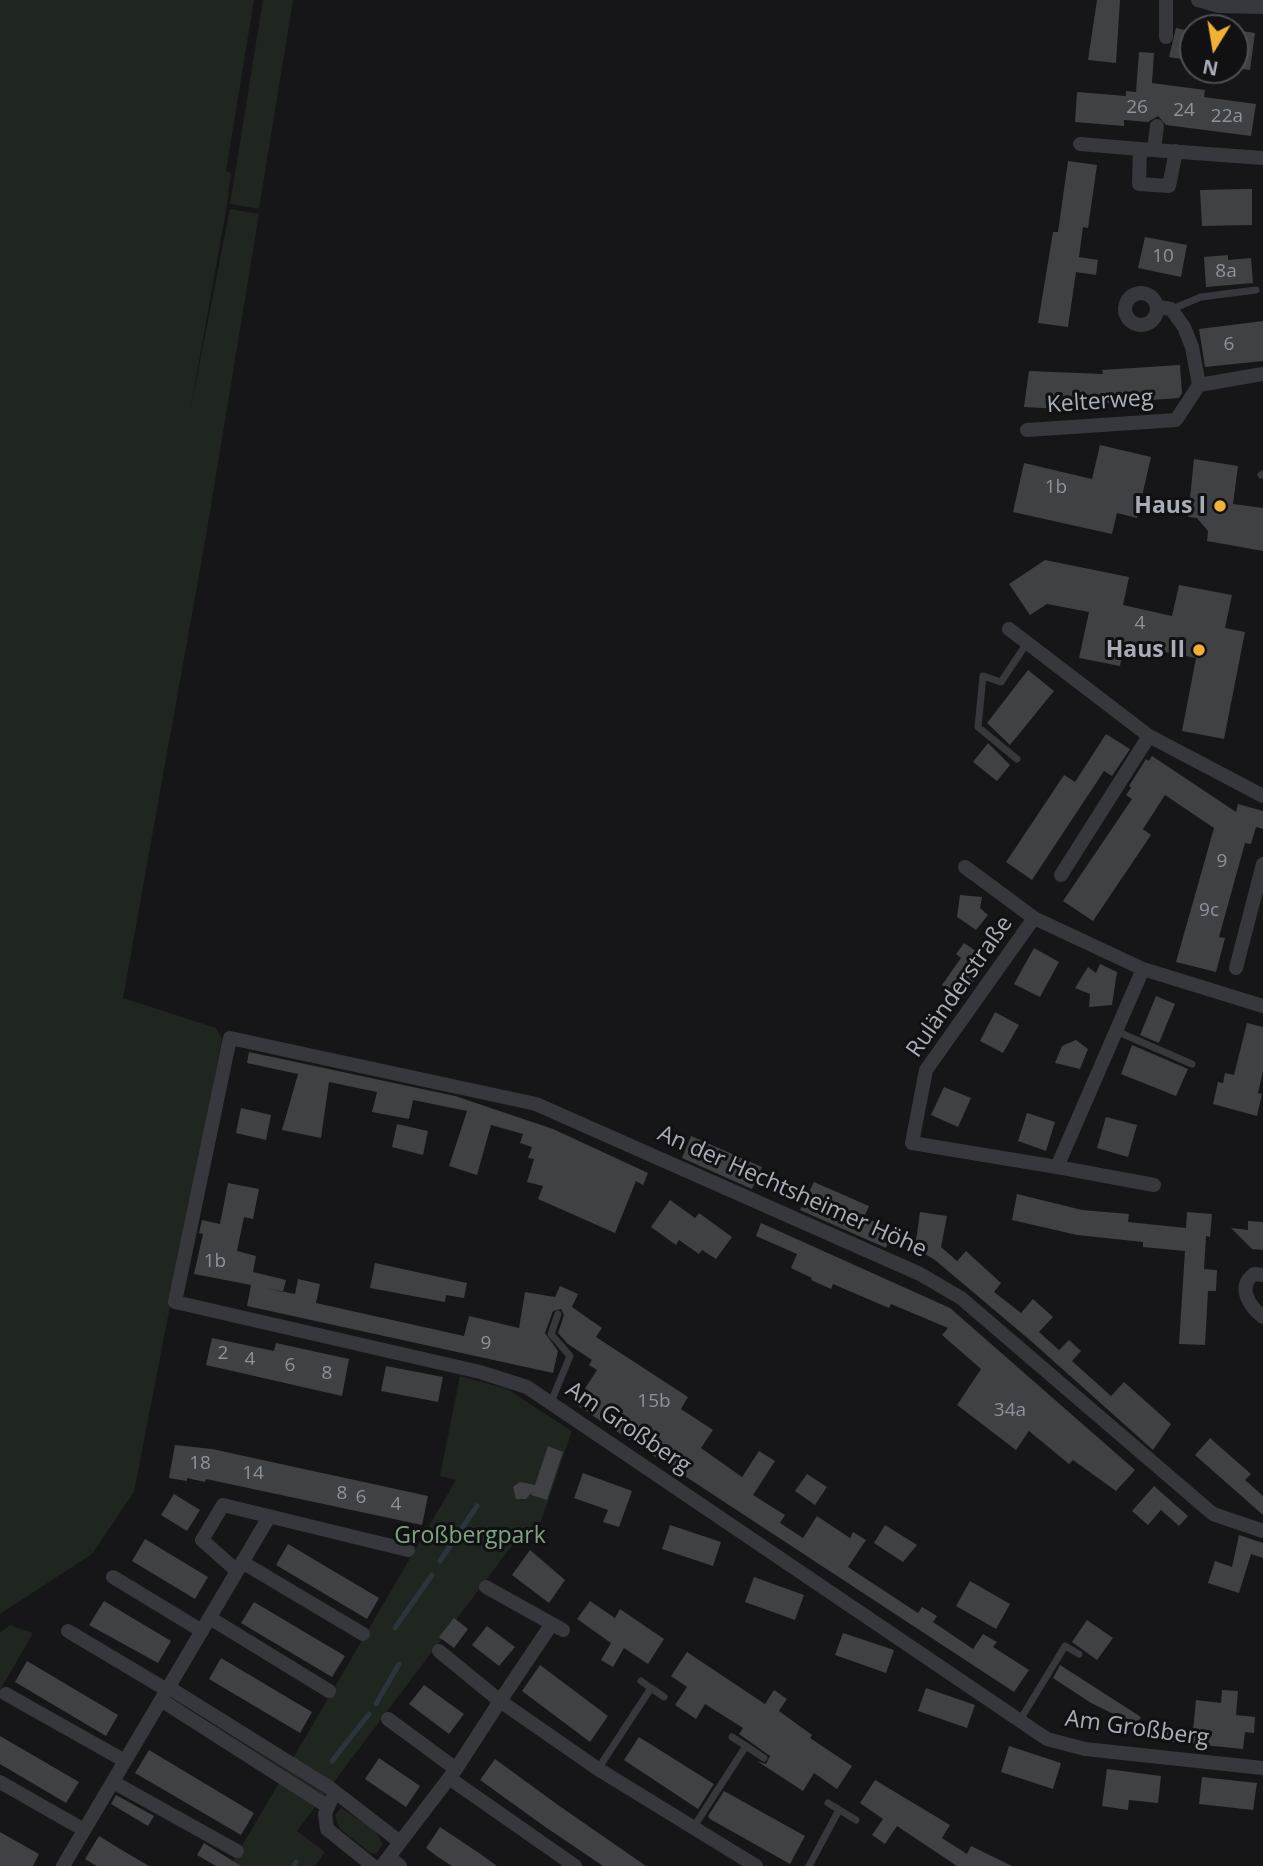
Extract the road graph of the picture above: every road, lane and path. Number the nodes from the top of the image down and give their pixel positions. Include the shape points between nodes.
1 (1166, 0) edge
2 (1198, 0) edge
3 (1263, 7) edge
4 (1166, 37) dead end
5 (1157, 126) dead end
6 (1080, 144) dead end
7 (1147, 149) junction
8 (1176, 150) junction
9 (1263, 158) edge
10 (1256, 290) dead end
11 (1165, 308) joint
12 (1263, 374) edge
13 (1199, 385) junction
14 (1027, 430) dead end
15 (1009, 629) dead end
16 (1027, 643) junction
17 (1149, 736) junction
18 (1017, 759) dead end
19 (1263, 796) edge
20 (1263, 864) edge
21 (965, 867) dead end
22 (1061, 875) dead end
23 (1034, 918) junction
24 (1236, 968) dead end
25 (1143, 970) junction
26 (1263, 1006) edge
27 (1116, 1031) junction
28 (230, 1038) joint
29 (1192, 1064) dead end
30 (1058, 1167) junction
31 (1154, 1185) dead end
32 (1263, 1275) edge
33 (558, 1314) dead end
34 (1263, 1317) edge
35 (550, 1403) junction
36 (269, 1517) junction
37 (1263, 1531) edge
38 (408, 1550) dead end
39 (240, 1566) junction
40 (113, 1577) dead end
41 (486, 1587) dead end
42 (210, 1618) junction
43 (68, 1630) dead end
44 (202, 1631) junction
45 (363, 1634) dead end
46 (439, 1651) dead end
47 (1079, 1654) dead end
48 (641, 1681) dead end
49 (651, 1688) junction
50 (329, 1691) dead end
51 (165, 1692) junction
52 (6, 1694) dead end
53 (664, 1697) dead end
54 (500, 1701) junction
55 (388, 1719) dead end
56 (1020, 1720) junction
57 (732, 1737) dead end
58 (746, 1746) junction
59 (764, 1758) dead end
60 (125, 1761) junction
61 (1263, 1768) edge
62 (598, 1769) junction
63 (453, 1773) junction
64 (0, 1782) edge
65 (113, 1782) junction
66 (337, 1793) junction
67 (828, 1803) dead end
68 (327, 1806) junction
69 (839, 1811) junction
70 (856, 1820) dead end
71 (693, 1828) junction
72 (84, 1830) junction
73 (400, 1842) junction
74 (237, 1852) dead end
75 (390, 1863) edge
76 (63, 1866) edge
77 (373, 1866) edge
78 (575, 1866) edge
79 (756, 1866) edge
80 (809, 1866) edge

1 - 4 street
2 - 3 street via 1219,6
5 - 7 street
6 - 7 street
7 - 8 street
7 - 8 street via 1139,184 1170,186
8 - 9 street
10 - 11 lane via 1201,297
11 - 13 street via 1184,327
12 - 13 street
13 - 14 street, Kelterweg via 1176,420
15 - 16 street
16 - 17 street
16 - 18 lane via 1001,682 983,676 978,727
17 - 19 street
17 - 22 street
20 - 24 street
21 - 23 street, Ruländerstraße
23 - 25 street, Ruländerstraße
23 - 30 street, Ruländerstraße via 926,1070 912,1143
25 - 26 street, Ruländerstraße
25 - 27 street
27 - 29 lane
27 - 30 street
28 - 35 street, Am Großberg via 175,1302 480,1372 527,1387
28 - 37 street, An der Hechtsheimer Höhe via 537,1104 938,1282 1213,1514
30 - 31 street, Ruländerstraße
32 - 34 street via 1254,1274 1245,1287 1251,1308
33 - 35 lane via 551,1334 570,1356
35 - 56 street, Am Großberg
36 - 38 street
36 - 39 street
36 - 39 street via 223,1505 202,1539
39 - 42 street
39 - 45 street
40 - 44 street
41 - 54 street via 557,1627
42 - 44 street
42 - 50 street
43 - 51 street
44 - 51 street
46 - 54 street
47 - 56 lane via 1065,1646
48 - 49 lane
49 - 53 lane
49 - 62 lane
51 - 60 street
51 - 66 street
51 - 68 street
52 - 60 street
54 - 62 street
54 - 63 street
55 - 63 street
56 - 61 street, Am Großberg via 1062,1745
57 - 58 lane
58 - 59 lane
58 - 71 lane
60 - 65 street
62 - 71 street
63 - 73 street
63 - 78 street
64 - 72 street
65 - 72 street
65 - 74 street
66 - 68 street
66 - 73 street
67 - 69 lane
68 - 77 street via 327,1829
69 - 70 lane
69 - 80 lane
71 - 79 street
72 - 76 street
73 - 75 street

